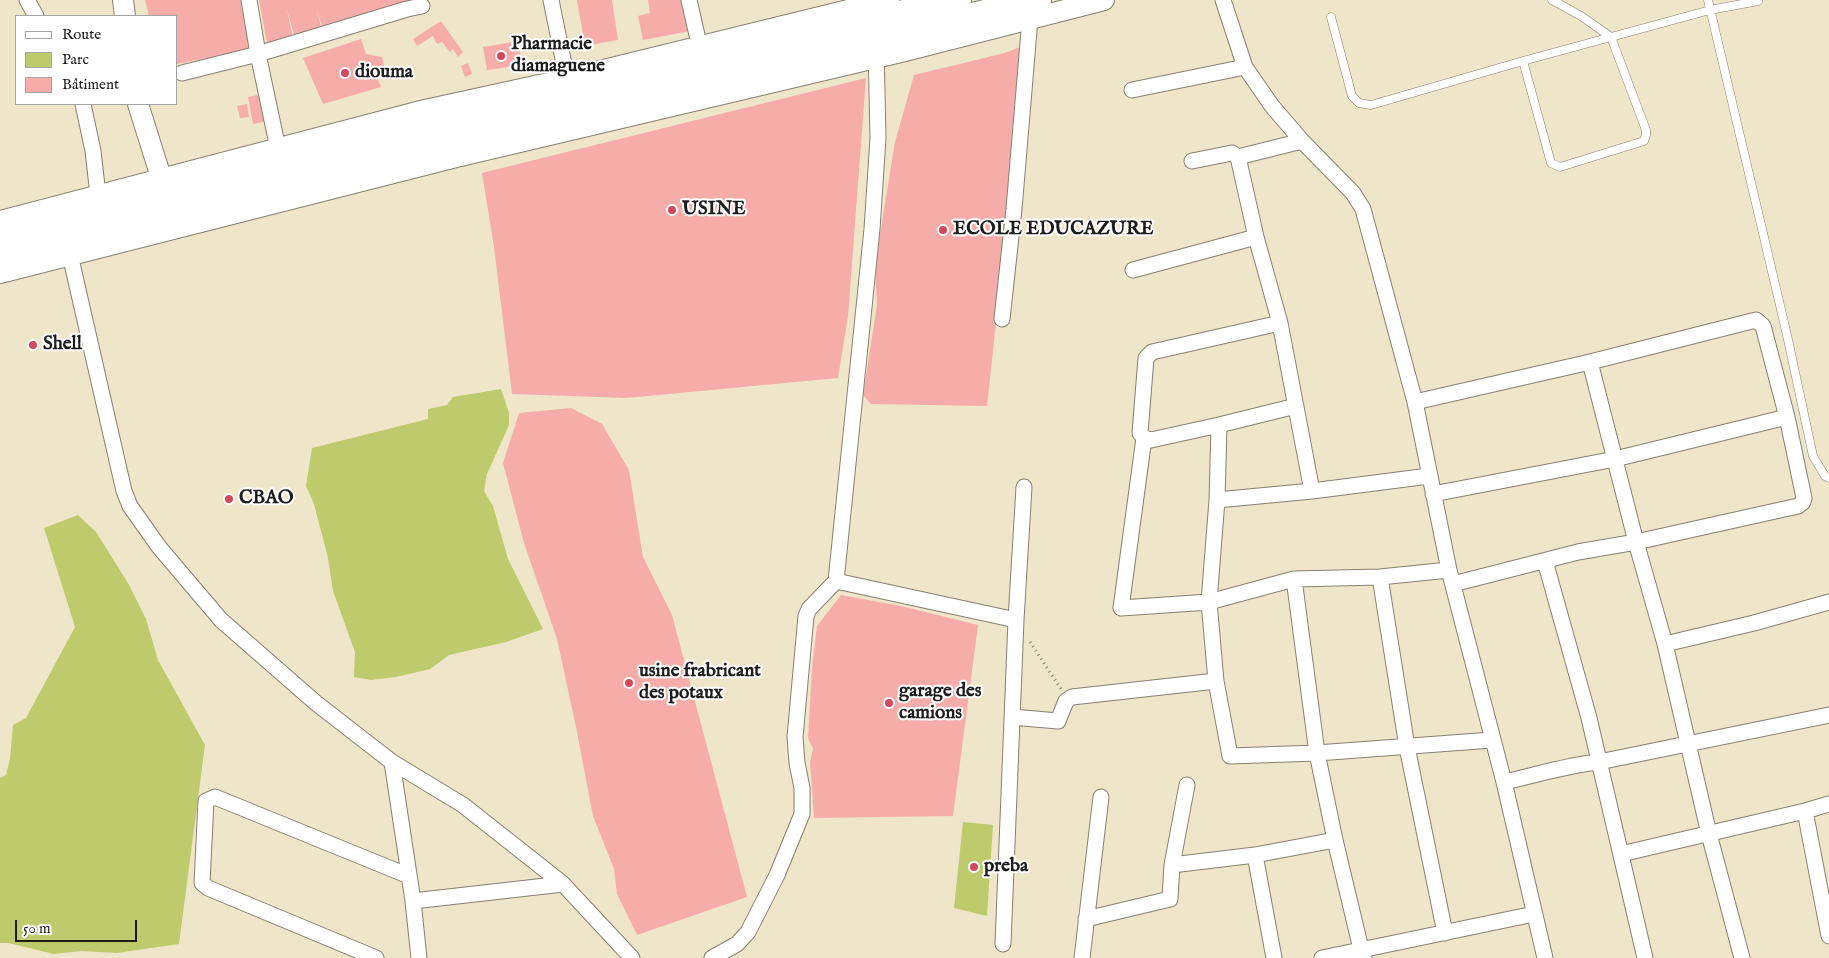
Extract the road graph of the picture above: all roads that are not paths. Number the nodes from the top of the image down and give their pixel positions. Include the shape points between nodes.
1 (27, 0) edge
2 (123, 0) edge
3 (249, 0) edge
4 (551, 0) edge
5 (689, 0) edge
6 (890, 0) edge
7 (958, 0) edge
8 (1104, 0) edge
9 (1223, 0) edge
10 (1552, 0) edge
11 (1708, 0) edge
12 (1758, 1) dead end
13 (422, 6) dead end
14 (1034, 9) edge
15 (1710, 10) junction
16 (35, 15) edge
17 (125, 15) edge
18 (1332, 17) dead end
19 (1611, 37) junction
20 (876, 48) junction
21 (258, 54) junction
22 (701, 54) junction
23 (1523, 61) junction
24 (1245, 67) junction
25 (182, 73) dead end
26 (568, 79) junction
27 (1132, 90) dead end
28 (84, 105) edge
29 (138, 105) edge
30 (1302, 141) junction
31 (280, 155) junction
32 (1238, 157) junction
33 (1192, 161) dead end
34 (98, 195) junction
35 (168, 203) junction
36 (0, 221) edge
37 (0, 236) edge
38 (1256, 236) junction
39 (69, 248) junction
40 (0, 257) edge
41 (1133, 270) dead end
42 (0, 273) edge
43 (1002, 319) dead end
44 (1280, 323) junction
45 (1590, 362) junction
46 (1415, 402) junction
47 (1296, 406) junction
48 (1788, 417) junction
49 (1219, 426) junction
50 (1144, 438) junction
51 (1615, 459) junction
52 (1430, 476) junction
53 (1829, 478) edge
54 (1024, 487) dead end
55 (1312, 492) junction
56 (1433, 494) junction
57 (1217, 500) junction
58 (1636, 542) junction
59 (1545, 561) junction
60 (1380, 577) junction
61 (1451, 577) junction
62 (1294, 580) junction
63 (836, 581) junction
64 (1209, 602) junction
65 (1829, 602) edge
66 (1016, 620) junction
67 (1665, 644) junction
68 (1216, 681) junction
69 (1829, 715) edge
70 (1012, 717) junction
71 (1492, 740) junction
72 (1688, 744) junction
73 (1406, 747) junction
74 (1317, 753) junction
75 (392, 762) junction
76 (1599, 762) junction
77 (1504, 782) junction
78 (1186, 785) dead end
79 (1101, 797) dead end
80 (1829, 804) edge
81 (1805, 811) junction
82 (1710, 834) junction
83 (1335, 840) junction
84 (1621, 854) junction
85 (1255, 855) junction
86 (1172, 865) junction
87 (409, 876) junction
88 (563, 884) junction
89 (413, 901) junction
90 (1534, 914) junction
91 (1086, 918) junction
92 (1445, 933) junction
93 (1829, 936) edge
94 (1003, 944) dead end
95 (1362, 954) edge
96 (719, 957) edge
97 (376, 958) edge
98 (420, 958) edge
99 (632, 958) edge
100 (1082, 958) edge
101 (1274, 958) edge
102 (1322, 958) edge
103 (1544, 958) edge
104 (1645, 958) edge
105 (1742, 958) edge

1 - 16 street
2 - 17 street
3 - 21 street
4 - 26 street
5 - 22 street
6 - 22 street
7 - 22 highway
8 - 14 street
9 - 24 street
10 - 19 lane
11 - 15 lane
12 - 15 lane
13 - 21 street
14 - 20 highway
14 - 43 street
15 - 19 lane
15 - 53 lane via 1813,456
18 - 23 lane via 1352,96 1359,103 1371,106
19 - 23 lane
19 - 23 lane via 1646,130 1646,138 1560,167 1551,163
20 - 35 highway via 316,185
20 - 63 street via 878,138 872,229
21 - 25 street
21 - 31 street
22 - 26 street
22 - 31 highway
24 - 27 street
24 - 30 street
26 - 31 street via 425,110
28 - 34 street
29 - 35 street
30 - 32 street
30 - 46 street via 1354,194 1363,209
31 - 35 highway
32 - 33 street via 1232,153
32 - 38 street
34 - 35 street
34 - 36 street
35 - 37 highway
35 - 39 highway
38 - 41 street
38 - 44 street
39 - 40 highway
39 - 42 street
39 - 75 street via 130,506 159,547 221,620 316,703
44 - 47 street
44 - 50 street via 1148,354 1140,433
45 - 46 street
45 - 48 street via 1756,320 1763,326
45 - 51 street
46 - 52 street
47 - 49 street
47 - 55 street
48 - 51 street
48 - 58 street via 1804,498 1798,506
49 - 50 street via 1151,440
49 - 57 street
50 - 64 street via 1121,608
51 - 56 street
51 - 58 street
52 - 55 street
52 - 56 street
54 - 66 street
55 - 57 street
56 - 61 street
57 - 64 street
58 - 59 street
58 - 67 street
59 - 61 street
59 - 76 street
60 - 61 street
60 - 62 street
60 - 73 street
61 - 71 street
62 - 64 street
62 - 74 street
63 - 66 street
63 - 96 street via 806,616 795,737 802,814 778,875 748,932
64 - 68 street
65 - 67 street
66 - 70 street
67 - 72 street
68 - 70 street via 1072,697 1058,721
68 - 74 street via 1230,756
69 - 72 street
70 - 94 street
71 - 73 street
71 - 77 street
72 - 76 street
72 - 82 street
73 - 74 street
73 - 92 street
74 - 83 street
75 - 87 street
75 - 88 street via 463,805
76 - 77 street
76 - 84 street
77 - 90 street
78 - 86 street
79 - 91 street
80 - 81 street
81 - 82 street
81 - 93 street
82 - 84 street
82 - 105 street
83 - 85 street
83 - 95 street
84 - 104 street
85 - 86 street
85 - 101 street
86 - 91 street via 1170,899
87 - 89 street
87 - 97 street via 215,797 206,801 202,883
88 - 89 street
88 - 99 street
89 - 98 street
90 - 92 street
90 - 103 street
91 - 100 street
92 - 95 street
95 - 102 street

